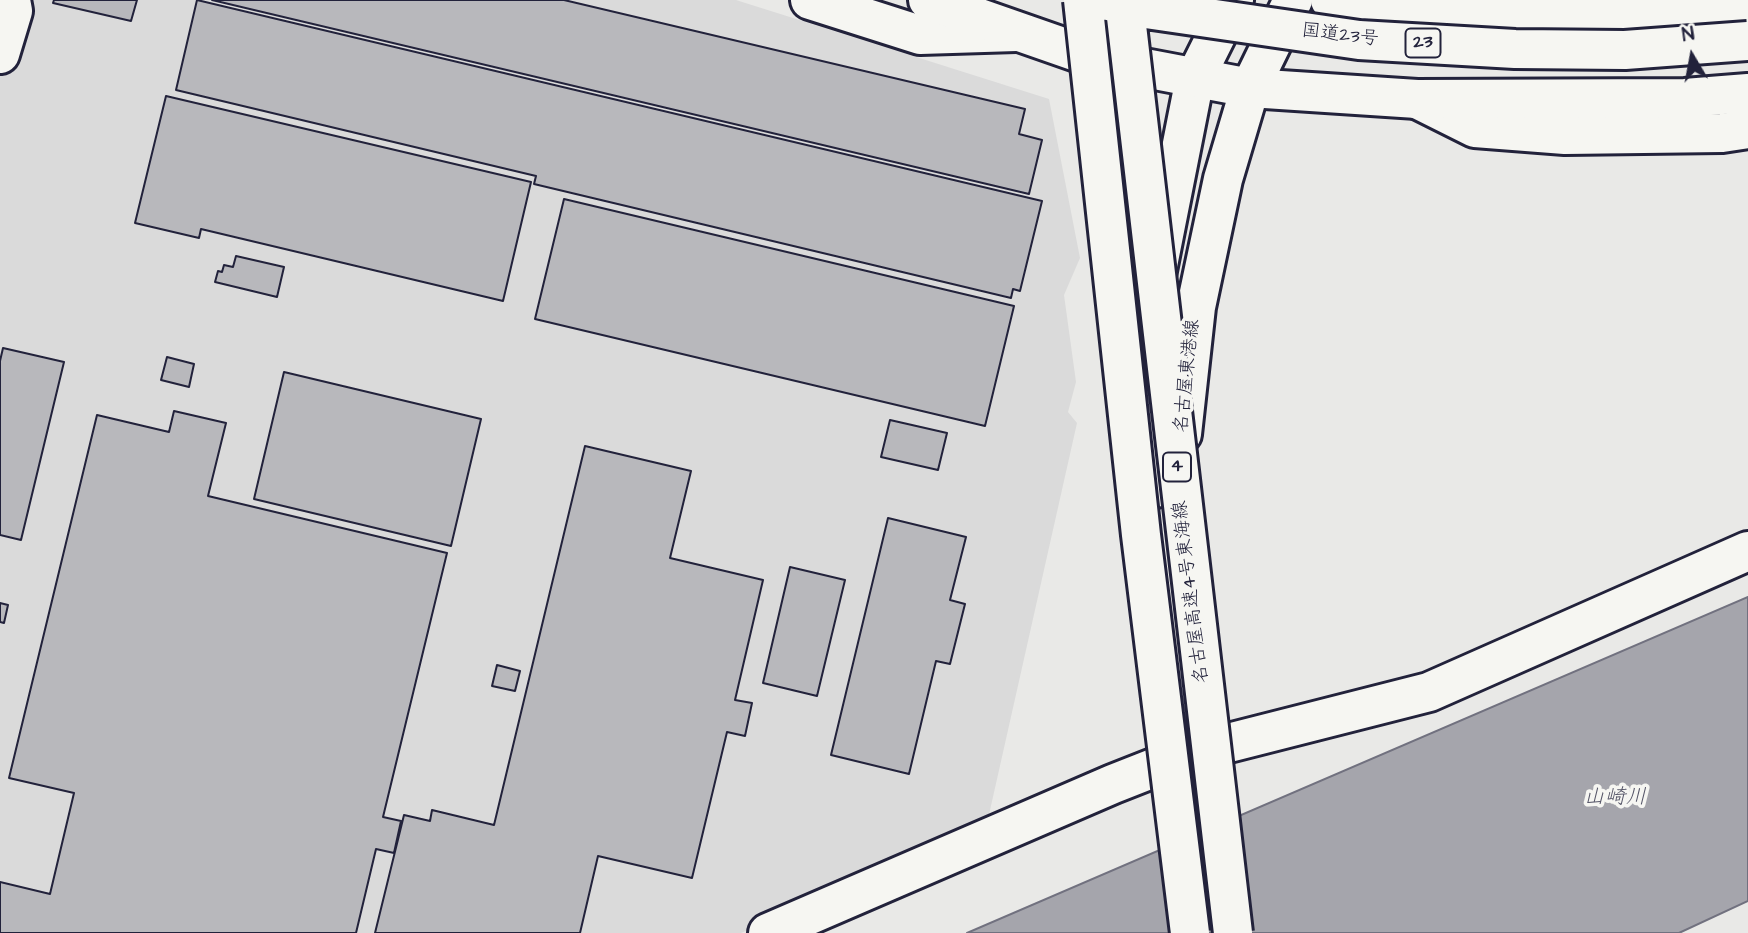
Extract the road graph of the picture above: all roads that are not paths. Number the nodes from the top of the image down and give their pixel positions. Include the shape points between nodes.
1 (11, 0) edge
2 (810, 0) edge
3 (928, 0) edge
4 (1083, 0) edge
5 (1101, 0) edge
6 (1124, 0) edge
7 (1234, 0) edge
8 (1293, 0) edge
9 (1331, 0) edge
10 (1748, 6) edge
11 (1016, 32) junction
12 (1748, 41) edge
13 (0, 54) edge
14 (1195, 78) junction
15 (1250, 88) junction
16 (1748, 93) edge
17 (1416, 99) junction
18 (1748, 129) edge
19 (1748, 551) edge
20 (1192, 765) junction
21 (768, 933) edge
22 (1190, 933) edge
23 (1200, 933) edge
24 (1223, 933) edge
25 (1234, 933) edge

1 - 13 main road via 13,11
2 - 11 main road via 920,35
3 - 11 main road
4 - 22 main road, 4, bridge
5 - 12 main road, 国道23号 / 23, bridge via 1359,40 1625,50
6 - 25 main road, 名古屋高速4号東海線 / 4, bridge
7 - 14 main road, 名古屋東港線
8 - 15 main road, 名古屋東港線
9 - 10 main road, 国道23号 / 23 via 1492,13
11 - 14 main road via 1097,59
14 - 15 main road
14 - 20 main road, 名古屋東港線 via 1147,316 1154,512
15 - 17 main road
15 - 20 main road, 名古屋東港線 via 1223,179 1196,307 1175,498
16 - 17 main road via 1685,98
17 - 18 main road via 1475,128 1565,135
19 - 20 main road via 1429,692
20 - 21 main road via 1100,789
20 - 23 main road, 名古屋東港線
20 - 24 main road, 名古屋東港線

